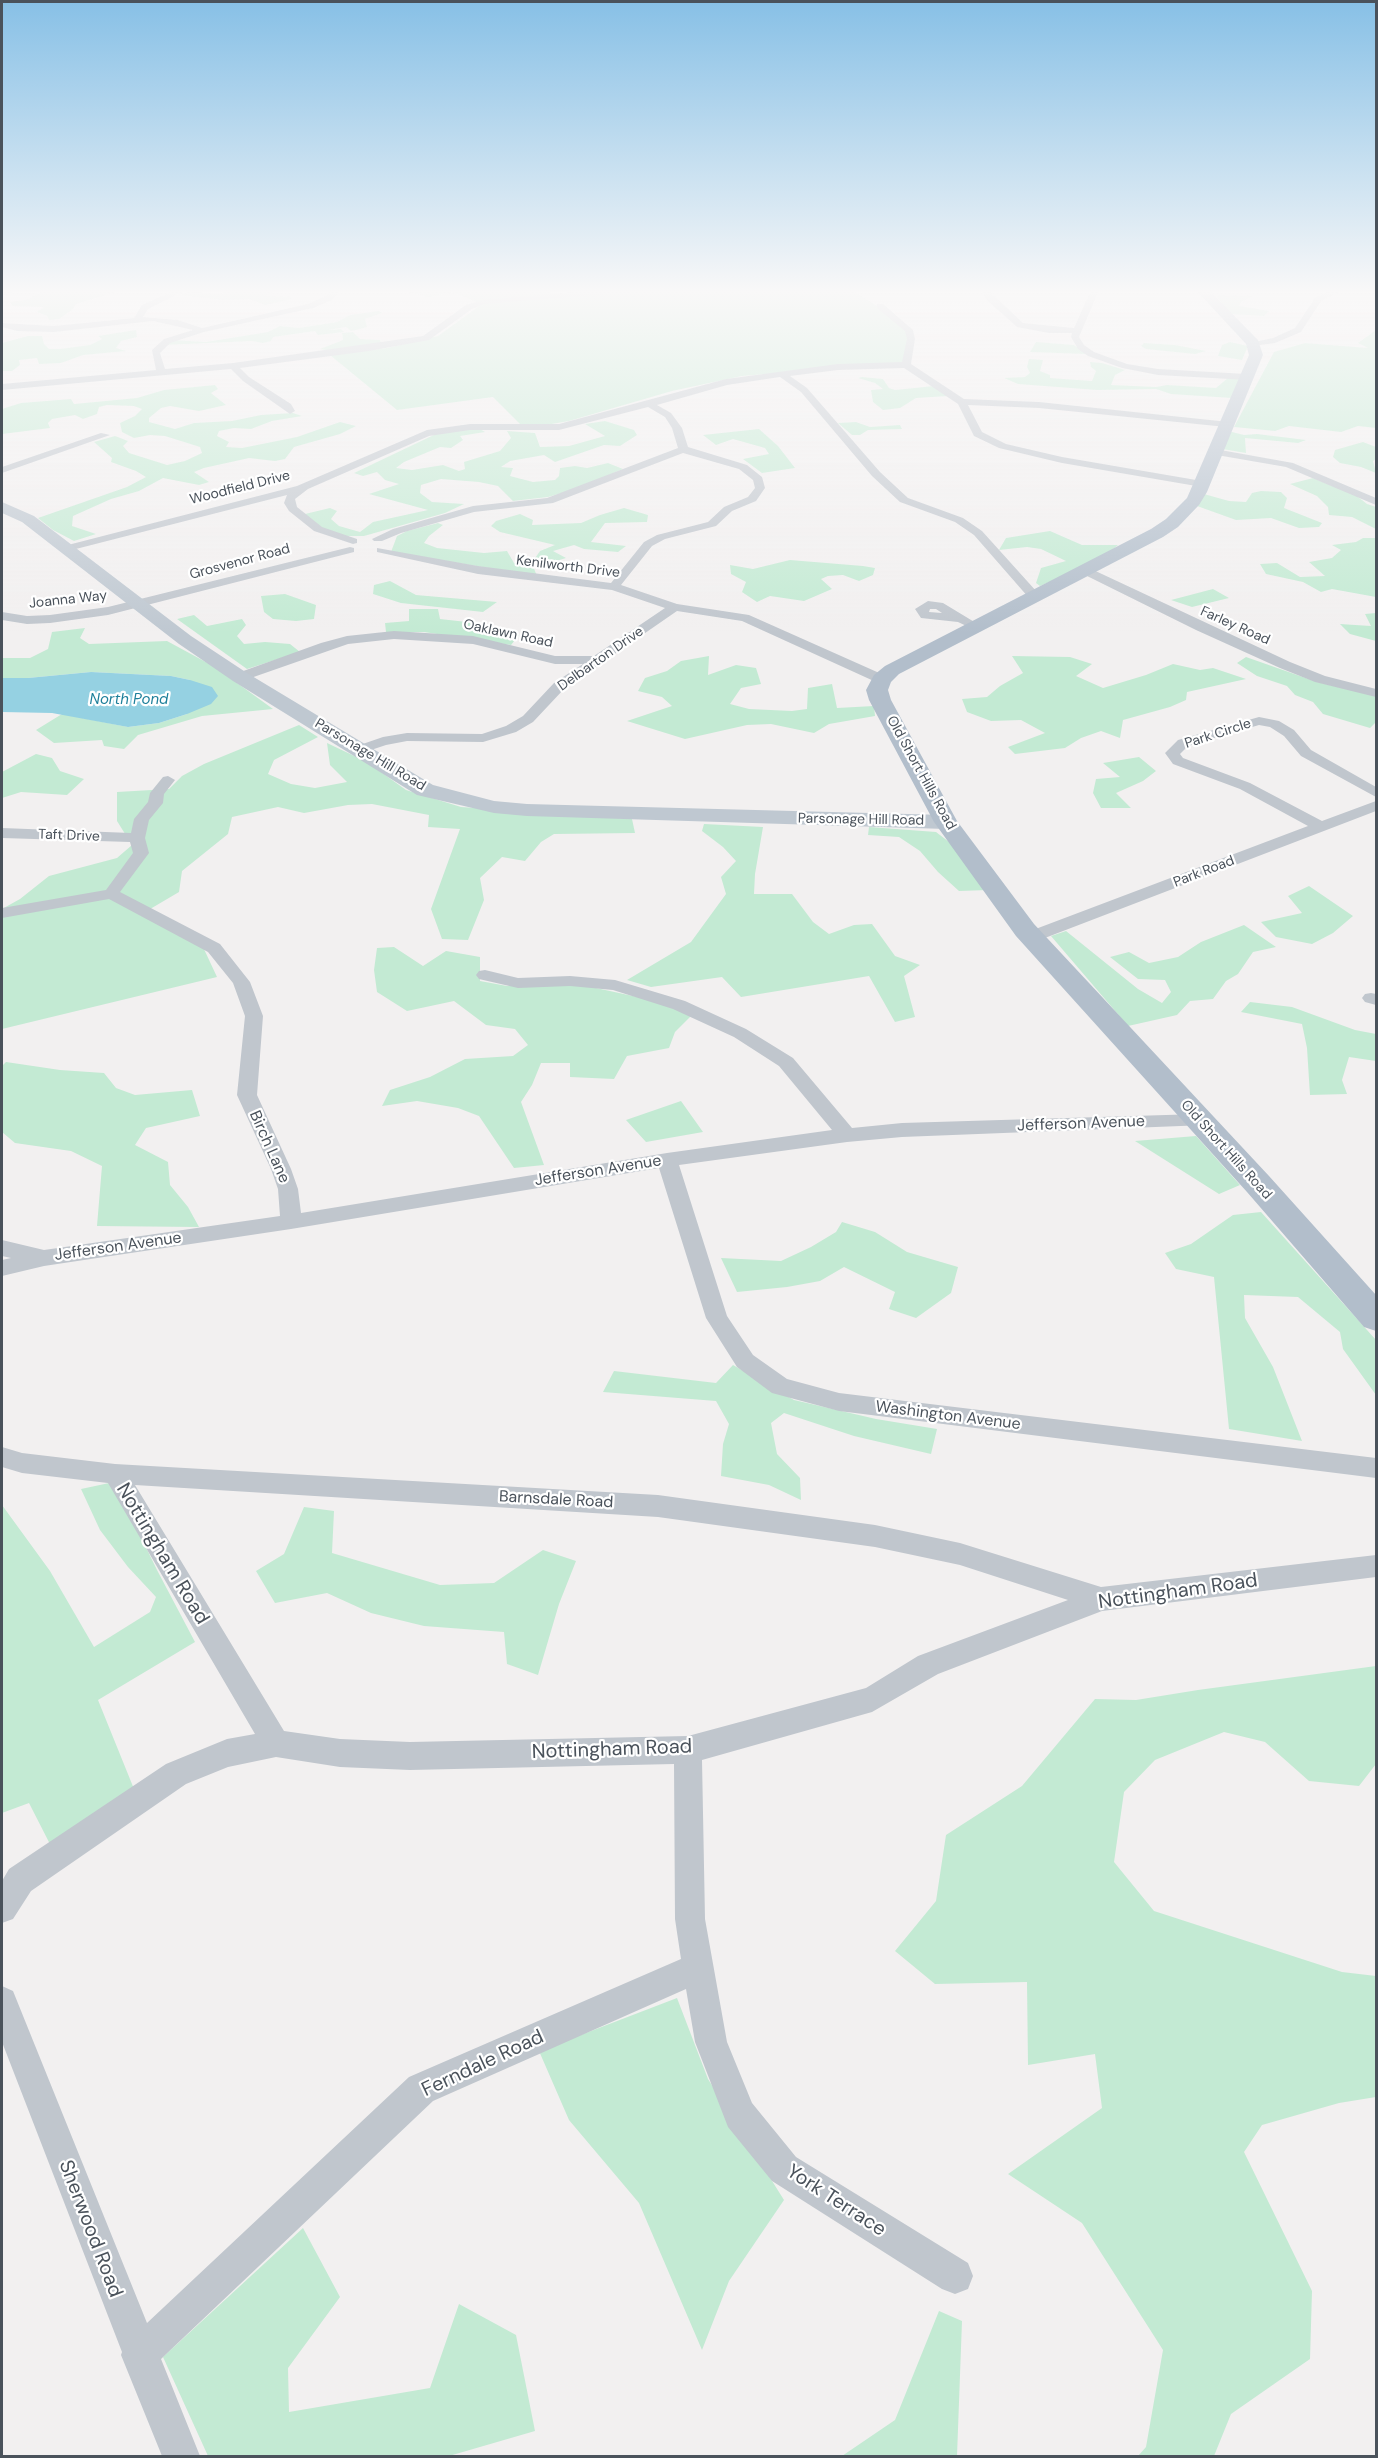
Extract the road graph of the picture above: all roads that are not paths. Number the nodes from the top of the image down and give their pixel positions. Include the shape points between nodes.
1 (286, 405) edge
2 (641, 405) edge
3 (650, 405) edge
4 (817, 405) edge
5 (963, 405) edge
6 (1031, 405) edge
7 (1234, 405) edge
8 (290, 411) dead end
9 (1226, 424) junction
10 (105, 435) dead end
11 (684, 449) junction
12 (1215, 452) junction
13 (2, 470) edge
14 (1202, 484) junction
15 (304, 487) junction
16 (253, 500) junction
17 (1377, 502) edge
18 (289, 503) junction
19 (2, 507) edge
20 (365, 547) junction
21 (68, 548) junction
22 (1087, 571) junction
23 (614, 587) junction
24 (1033, 595) junction
25 (138, 605) junction
26 (675, 607) junction
27 (2, 616) edge
28 (555, 660) junction
29 (597, 660) junction
30 (240, 677) junction
31 (881, 679) junction
32 (559, 686) junction
33 (1377, 693) edge
34 (359, 750) junction
35 (168, 780) dead end
36 (1377, 793) edge
37 (1377, 806) edge
38 (946, 822) junction
39 (1321, 827) junction
40 (2, 833) edge
41 (137, 838) junction
42 (111, 894) junction
43 (2, 913) edge
44 (1031, 937) junction
45 (486, 975) dead end
46 (1199, 1120) junction
47 (847, 1135) junction
48 (667, 1160) junction
49 (291, 1222) junction
50 (2, 1248) edge
51 (44, 1258) junction
52 (2, 1268) edge
53 (1377, 1318) edge
54 (2, 1457) edge
55 (1377, 1468) edge
56 (115, 1474) junction
57 (1377, 1566) edge
58 (1101, 1599) junction
59 (276, 1743) junction
60 (688, 1750) junction
61 (2, 1908) edge
62 (698, 1968) junction
63 (2, 2002) edge
64 (956, 2276) dead end
65 (139, 2355) junction
66 (181, 2457) edge

1 - 8 street
2 - 15 street, Woodfield Drive via 559,427 470,427 427,433
3 - 11 street via 668,415
4 - 24 street via 876,474 906,501 959,520 978,533
5 - 14 street via 978,434 1004,446
6 - 9 street
7 - 9 main road
9 - 12 main road
10 - 13 street
11 - 20 street, Grosvenor Road via 549,501 473,509 396,531
11 - 23 street via 748,470 759,482 758,492 752,499 722,513 712,524 648,544
12 - 14 main road
12 - 17 street via 1300,468
14 - 22 main road via 1172,523
15 - 16 street, Woodfield Drive
15 - 18 street via 291,496
16 - 18 street
16 - 21 street, Woodfield Drive
18 - 20 street, Kenilworth Drive via 308,523
19 - 21 street, Parsonage Hill Road via 28,519
20 - 23 street, Kenilworth Drive via 478,570
20 - 25 street, Grosvenor Road via 294,562
21 - 25 street, Parsonage Hill Road
22 - 24 main road
22 - 33 street, Farley Road via 1284,664 1320,679
23 - 26 street, Kenilworth Drive
24 - 31 main road via 967,622
25 - 27 street, Joanna Way via 50,620
25 - 30 street, Parsonage Hill Road
26 - 29 street, Delbarton Drive
26 - 31 street, Kenilworth Drive via 745,618
28 - 29 street, Oaklawn Road
28 - 30 street, Oaklawn Road via 473,640 394,635 326,646
28 - 32 street via 563,673
29 - 32 street, Delbarton Drive
30 - 34 street, Parsonage Hill Road
31 - 38 main road, Old Short Hills Road via 877,690 880,700
32 - 34 street, Delbarton Drive via 528,719 499,735 469,739 407,737
34 - 38 street, Parsonage Hill Road via 425,789 494,807
35 - 41 street via 142,819
36 - 39 street, Park Circle via 1306,753 1289,733 1274,724 1249,723 1183,743 1172,753 1178,761 1245,786
37 - 39 street, Park Road
38 - 44 main road, Old Short Hills Road
39 - 44 street, Park Road
40 - 41 street, Taft Drive
41 - 42 street via 141,853
42 - 43 street
42 - 49 street, Birch Lane via 214,948 241,982 254,1016 247,1095 288,1189
44 - 46 main road, Old Short Hills Road
45 - 47 street via 518,983 570,981 615,986 678,1005 740,1033 786,1062
46 - 47 street, Jefferson Avenue
46 - 53 main road, Old Short Hills Road
47 - 48 street, Jefferson Avenue
48 - 49 street, Jefferson Avenue
48 - 55 street, Washington Avenue via 717,1318 745,1361 780,1386 839,1402
49 - 51 street, Jefferson Avenue
50 - 51 street, Jefferson Avenue
51 - 52 street
54 - 56 street, Barnsdale Road
56 - 58 street, Barnsdale Road via 658,1506 874,1536 960,1554
56 - 59 street, Nottingham Road
57 - 58 street, Nottingham Road
58 - 60 street, Nottingham Road via 928,1665 872,1699
59 - 60 street, Nottingham Road via 340,1753 410,1756
59 - 61 street via 226,1753 176,1774 20,1880
60 - 62 street via 690,1919
62 - 64 street, York Terrace via 711,2042 740,2115 784,2169
62 - 65 street, Ferndale Road via 421,2089
63 - 65 street, Sherwood Road
65 - 66 street, Sherwood Road

